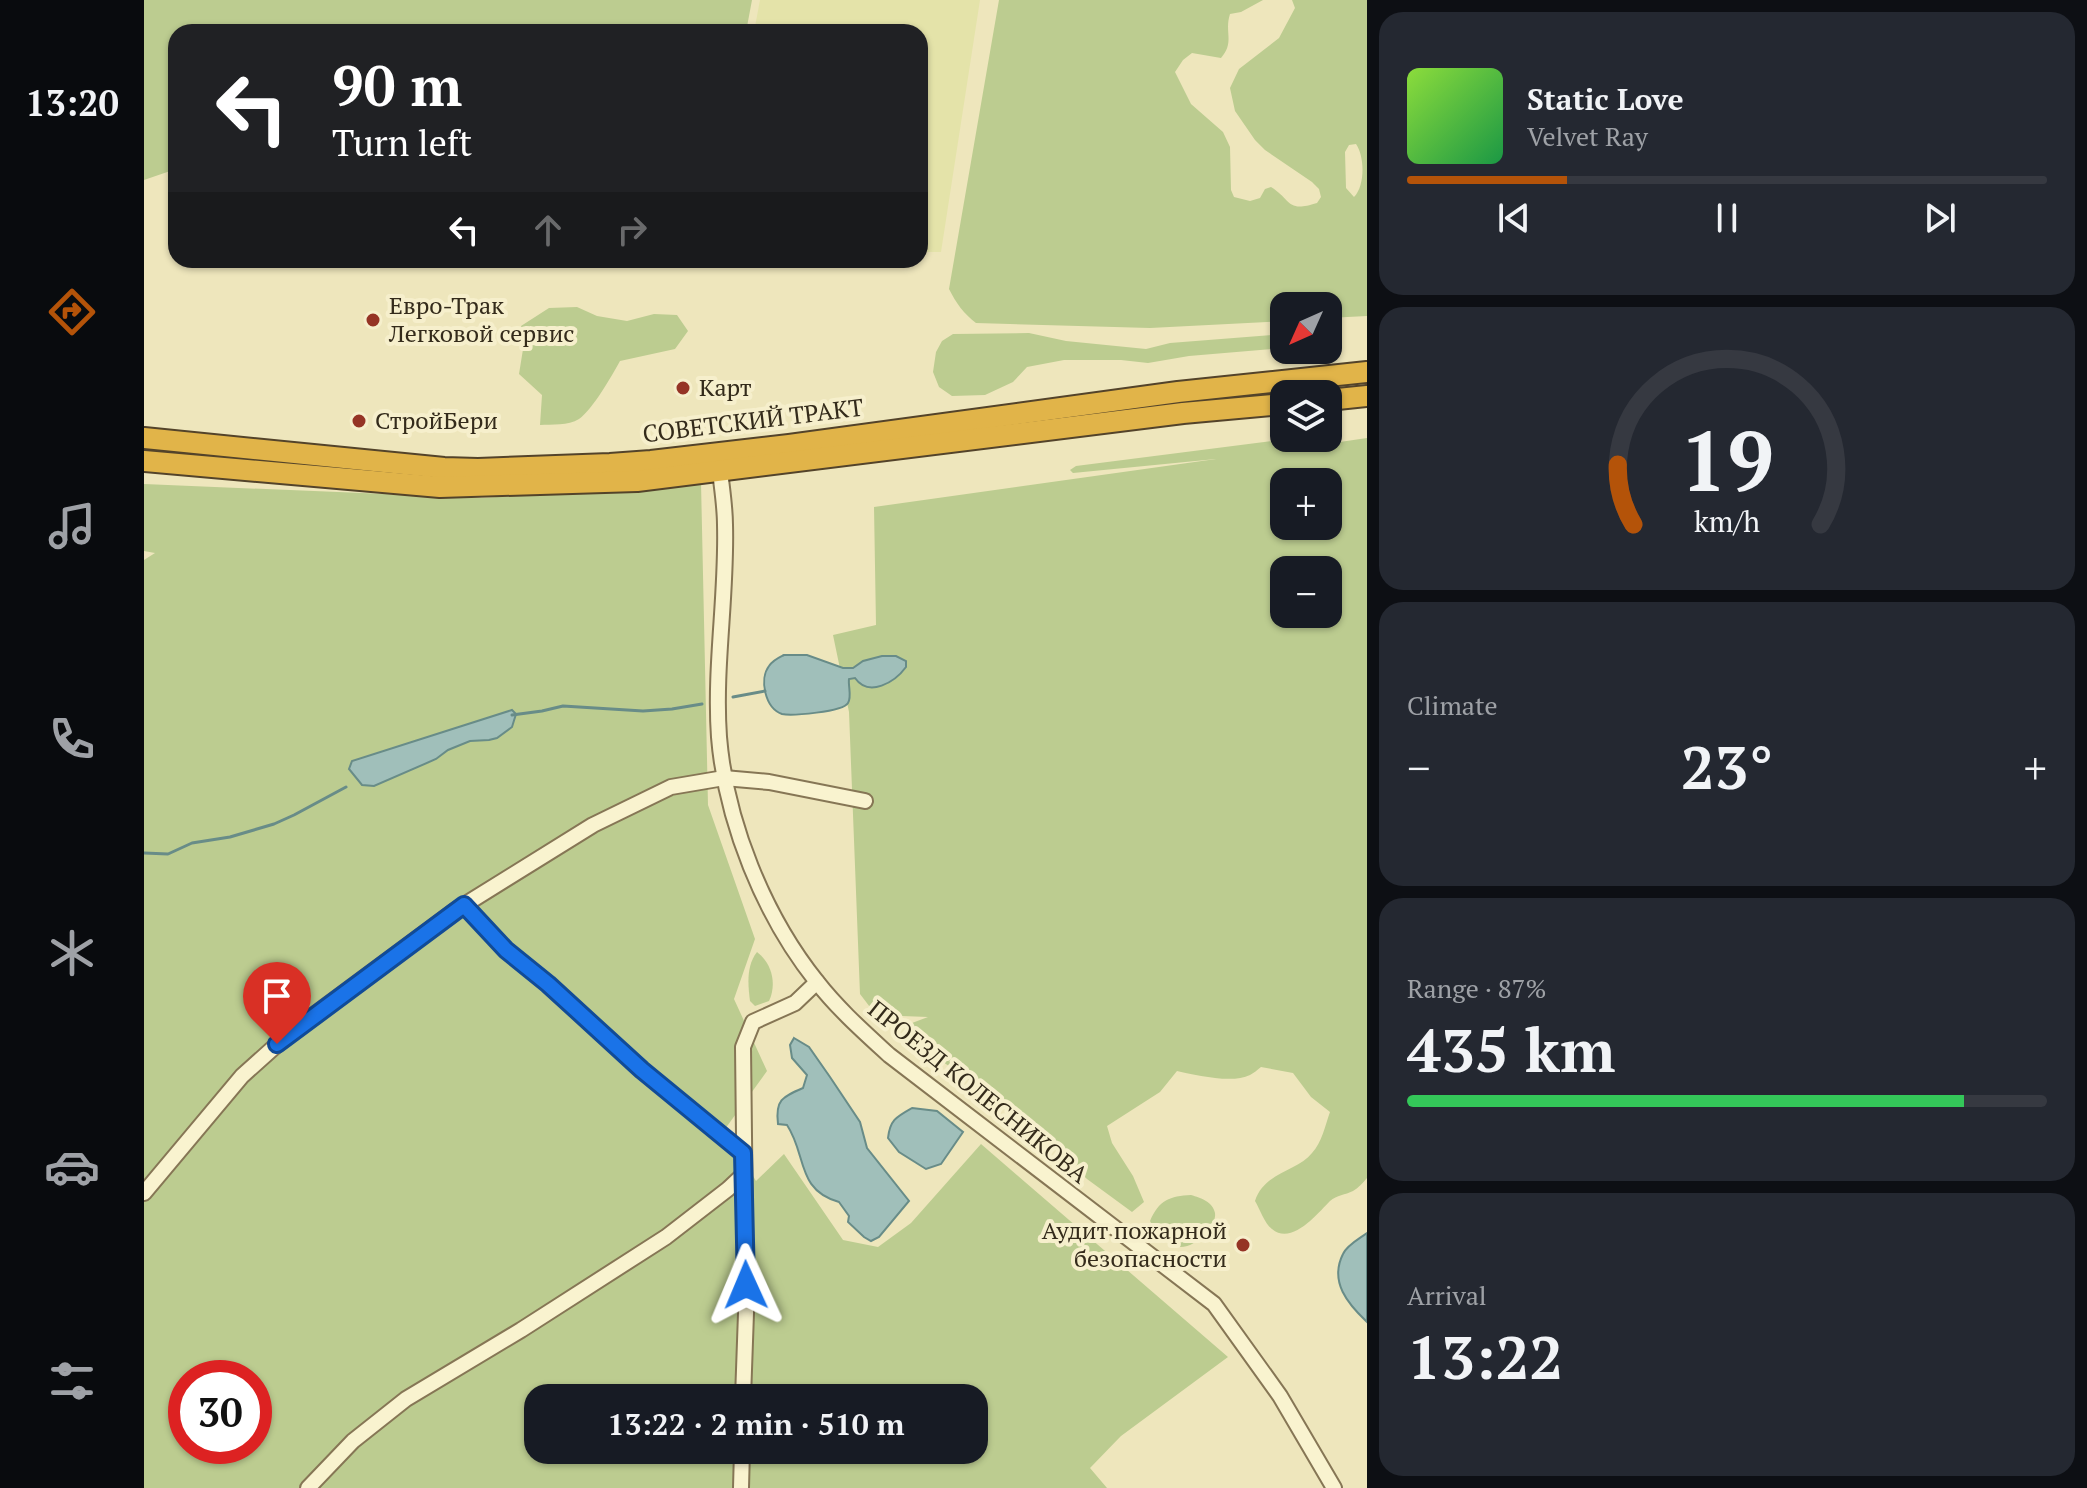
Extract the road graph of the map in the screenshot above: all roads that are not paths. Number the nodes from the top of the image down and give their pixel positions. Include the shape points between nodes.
1 (1367, 372) edge
2 (1367, 396) edge
3 (1342, 399) edge
4 (1270, 405) edge
5 (144, 438) edge
6 (144, 461) edge
7 (720, 462) junction
8 (724, 778) junction
9 (865, 801) dead end
10 (464, 905) junction
11 (817, 982) junction
12 (743, 1153) junction
13 (744, 1174) junction
14 (144, 1193) edge
15 (743, 1384) edge
16 (742, 1464) edge
17 (308, 1488) edge
18 (741, 1488) edge
19 (1334, 1488) edge

1 - 7 highway, СОВЕТСКИЙ ТРАКТ via 1178,392
2 - 3 highway
4 - 7 highway, СОВЕТСКИЙ ТРАКТ
5 - 7 highway, СОВЕТСКИЙ ТРАКТ via 478,469
6 - 7 highway, СОВЕТСКИЙ ТРАКТ via 440,487 637,481
7 - 8 street, ПРОЕЗД КОЛЕСНИКОВА via 725,526 718,695
8 - 9 street
8 - 10 street via 671,787 593,825
8 - 11 street, ПРОЕЗД КОЛЕСНИКОВА via 758,882
10 - 12 street via 506,950
10 - 14 street via 262,1056
11 - 12 street via 795,1003 753,1022 743,1047
11 - 19 street, ПРОЕЗД КОЛЕСНИКОВА via 889,1055 1214,1304 1280,1396
12 - 13 street
13 - 15 street
13 - 17 street via 666,1237 406,1399 353,1441
16 - 18 street

